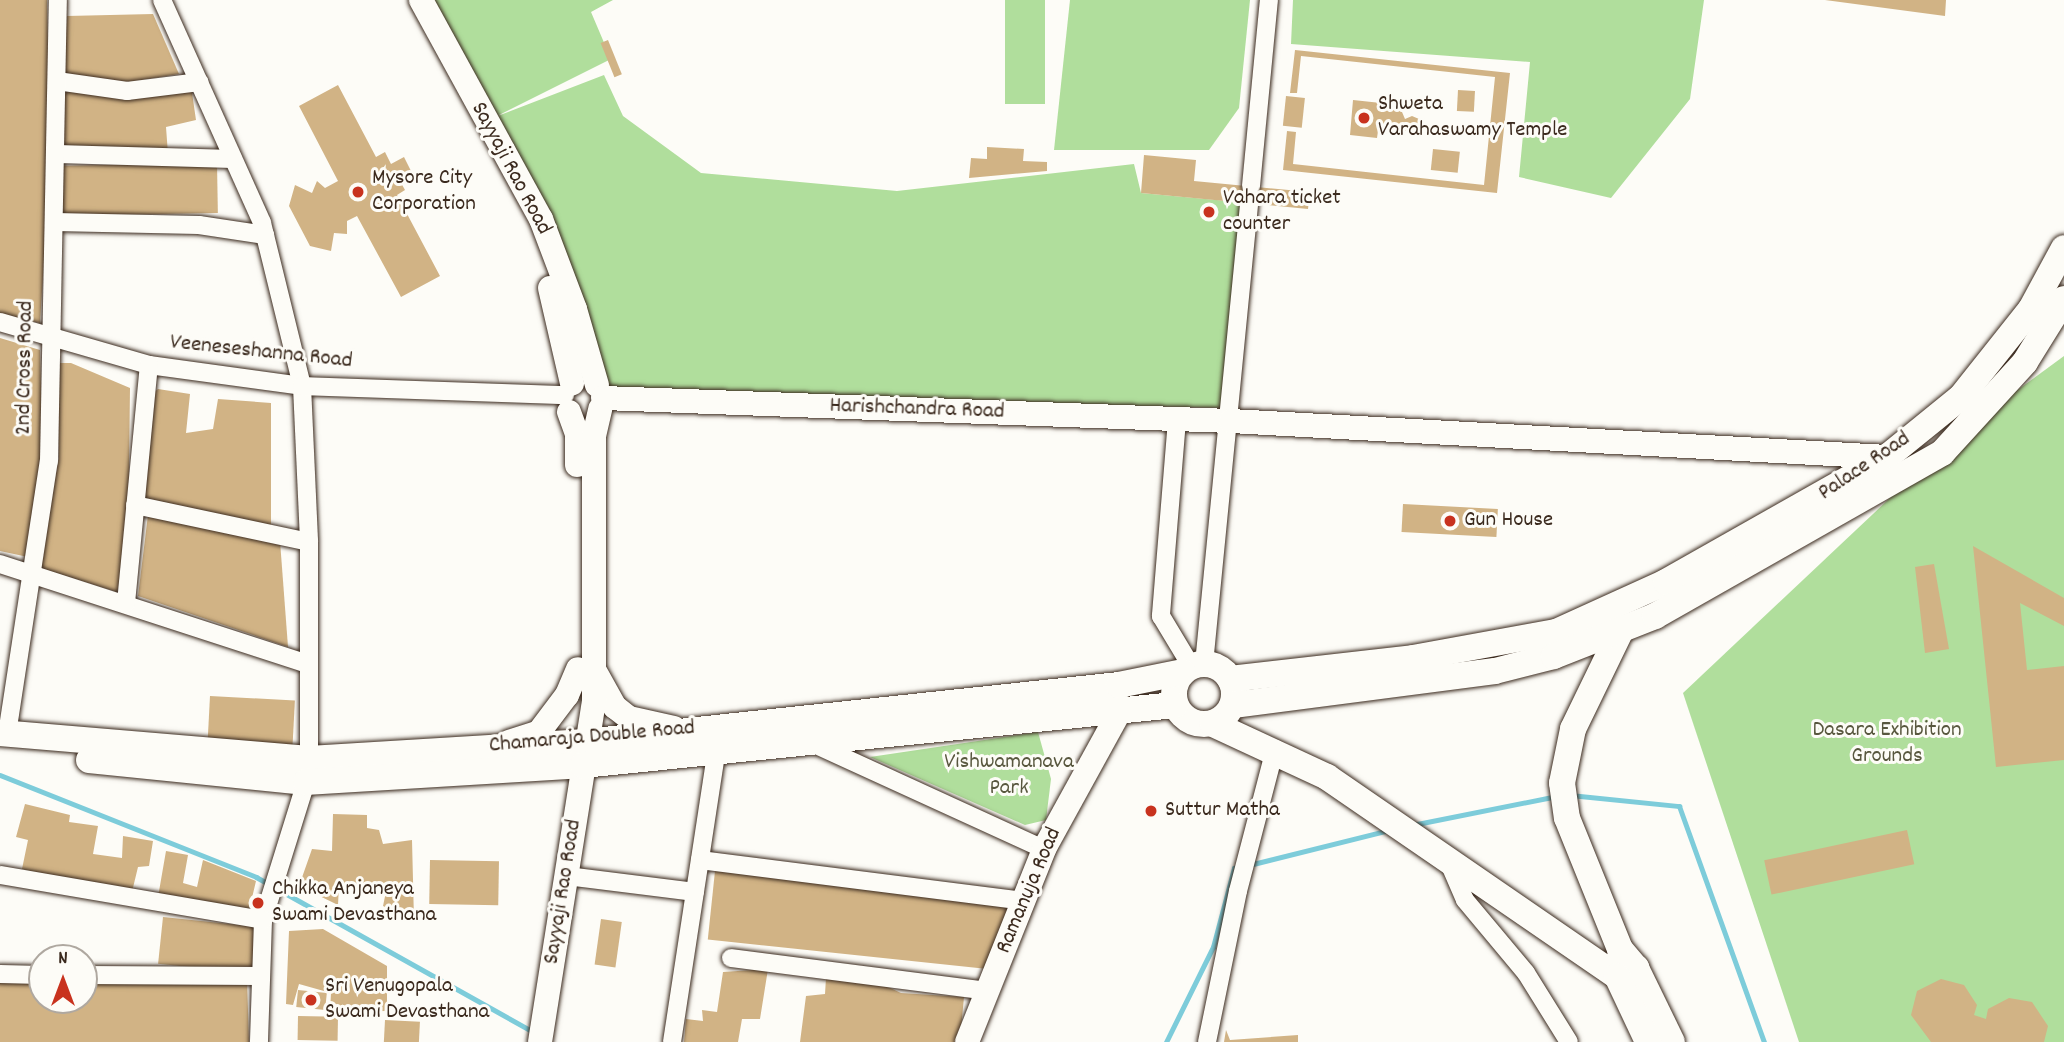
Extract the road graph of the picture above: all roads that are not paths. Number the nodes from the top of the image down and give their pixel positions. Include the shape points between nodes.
1 (58, 0) edge
2 (162, 0) edge
3 (409, 0) edge
4 (421, 0) edge
5 (1269, 0) edge
6 (57, 81) junction
7 (199, 82) junction
8 (57, 154) junction
9 (233, 159) junction
10 (55, 222) junction
11 (265, 235) junction
12 (2064, 248) edge
13 (2064, 299) edge
14 (0, 322) edge
15 (50, 336) junction
16 (149, 365) junction
17 (302, 386) junction
18 (569, 396) junction
19 (600, 397) junction
20 (1177, 420) junction
21 (1231, 422) junction
22 (1887, 457) junction
23 (135, 505) junction
24 (309, 542) junction
25 (0, 564) edge
26 (30, 571) junction
27 (126, 603) junction
28 (1612, 620) junction
29 (308, 664) junction
30 (1193, 667) junction
31 (586, 669) junction
32 (1230, 679) junction
33 (1175, 705) junction
34 (1233, 705) junction
35 (1122, 707) junction
36 (1213, 724) junction
37 (685, 729) junction
38 (2, 739) edge
39 (803, 739) junction
40 (481, 748) junction
41 (717, 749) junction
42 (1275, 749) junction
43 (584, 753) junction
44 (307, 771) junction
45 (1044, 849) junction
46 (700, 860) junction
47 (1449, 863) junction
48 (0, 875) edge
49 (567, 876) junction
50 (695, 892) junction
51 (1025, 901) junction
52 (263, 920) junction
53 (731, 958) dead end
54 (1624, 964) junction
55 (0, 974) edge
56 (28, 975) edge
57 (98, 975) edge
58 (259, 976) junction
59 (988, 991) junction
60 (259, 1042) edge
61 (540, 1042) edge
62 (672, 1042) edge
63 (967, 1042) edge
64 (1207, 1042) edge
65 (1569, 1042) edge
66 (1648, 1042) edge
67 (1672, 1042) edge

1 - 6 street, 2nd Cross Road
2 - 7 street
3 - 18 main road, Sayyaji Rao Road via 472,128 528,225 560,315
4 - 19 main road, Sayyaji Rao Road via 541,219 575,309
5 - 21 street
6 - 7 street via 127,91
6 - 8 street, 2nd Cross Road
7 - 9 street
8 - 9 street
8 - 10 street, 2nd Cross Road
9 - 11 street
10 - 11 street via 199,225
10 - 15 street, 2nd Cross Road
11 - 17 street
12 - 22 main road, Palace Road via 2031,309 1961,397
13 - 28 main road via 2025,362 1942,453 1666,609
14 - 15 street, Veeneseshanna Road
15 - 16 street, Veeneseshanna Road
15 - 26 street, 2nd Cross Road via 49,461
16 - 17 street, Veeneseshanna Road
16 - 23 street
17 - 18 street, Veeneseshanna Road
17 - 24 street
18 - 19 main road via 585,379
18 - 19 main road via 585,418
18 - 31 main road, Sayyaji Rao Road via 578,434
19 - 20 main road, Harishchandra Road
19 - 31 main road, Sayyaji Rao Road via 594,436
20 - 21 main road, Harishchandra Road
20 - 30 street via 1161,616
21 - 22 main road, Harishchandra Road
21 - 30 street
22 - 28 main road, Palace Road via 1666,582
23 - 24 street
23 - 27 street
24 - 29 street
25 - 26 street
26 - 27 street
26 - 38 street, 2nd Cross Road
27 - 29 street
28 - 32 main road via 1413,658
28 - 34 main road via 1554,656 1495,671
28 - 54 main road via 1563,771 1567,818
29 - 44 street
30 - 32 main road via 1214,666
30 - 33 main road via 1172,693
30 - 37 main road, Chamaraja Double Road via 1119,685
31 - 37 main road via 629,718
31 - 40 main road via 539,732
31 - 43 main road, Sayyaji Rao Road
32 - 34 main road
33 - 35 main road
33 - 36 main road via 1190,722
34 - 36 main road
35 - 39 main road
35 - 45 main road, Ramanuja Road
36 - 42 main road
37 - 43 main road, Chamaraja Double Road
38 - 44 main road, Chamaraja Double Road
39 - 41 main road
39 - 45 street
40 - 43 main road, Chamaraja Double Road
40 - 44 main road, Chamaraja Double Road
41 - 43 main road
41 - 46 street
42 - 47 main road via 1327,777
42 - 64 street via 1238,891
43 - 44 main road, Chamaraja Double Road
43 - 49 main road, Sayyaji Rao Road
44 - 52 street
45 - 51 main road, Ramanuja Road
46 - 50 street
46 - 51 street
47 - 54 main road
47 - 65 street via 1465,900 1526,973
48 - 52 street
49 - 50 street
49 - 61 main road, Sayyaji Rao Road
50 - 62 street
51 - 59 main road, Ramanuja Road
52 - 58 street
53 - 59 street
54 - 66 main road
54 - 67 main road
55 - 56 street
57 - 58 street
58 - 60 street
59 - 63 main road, Ramanuja Road

